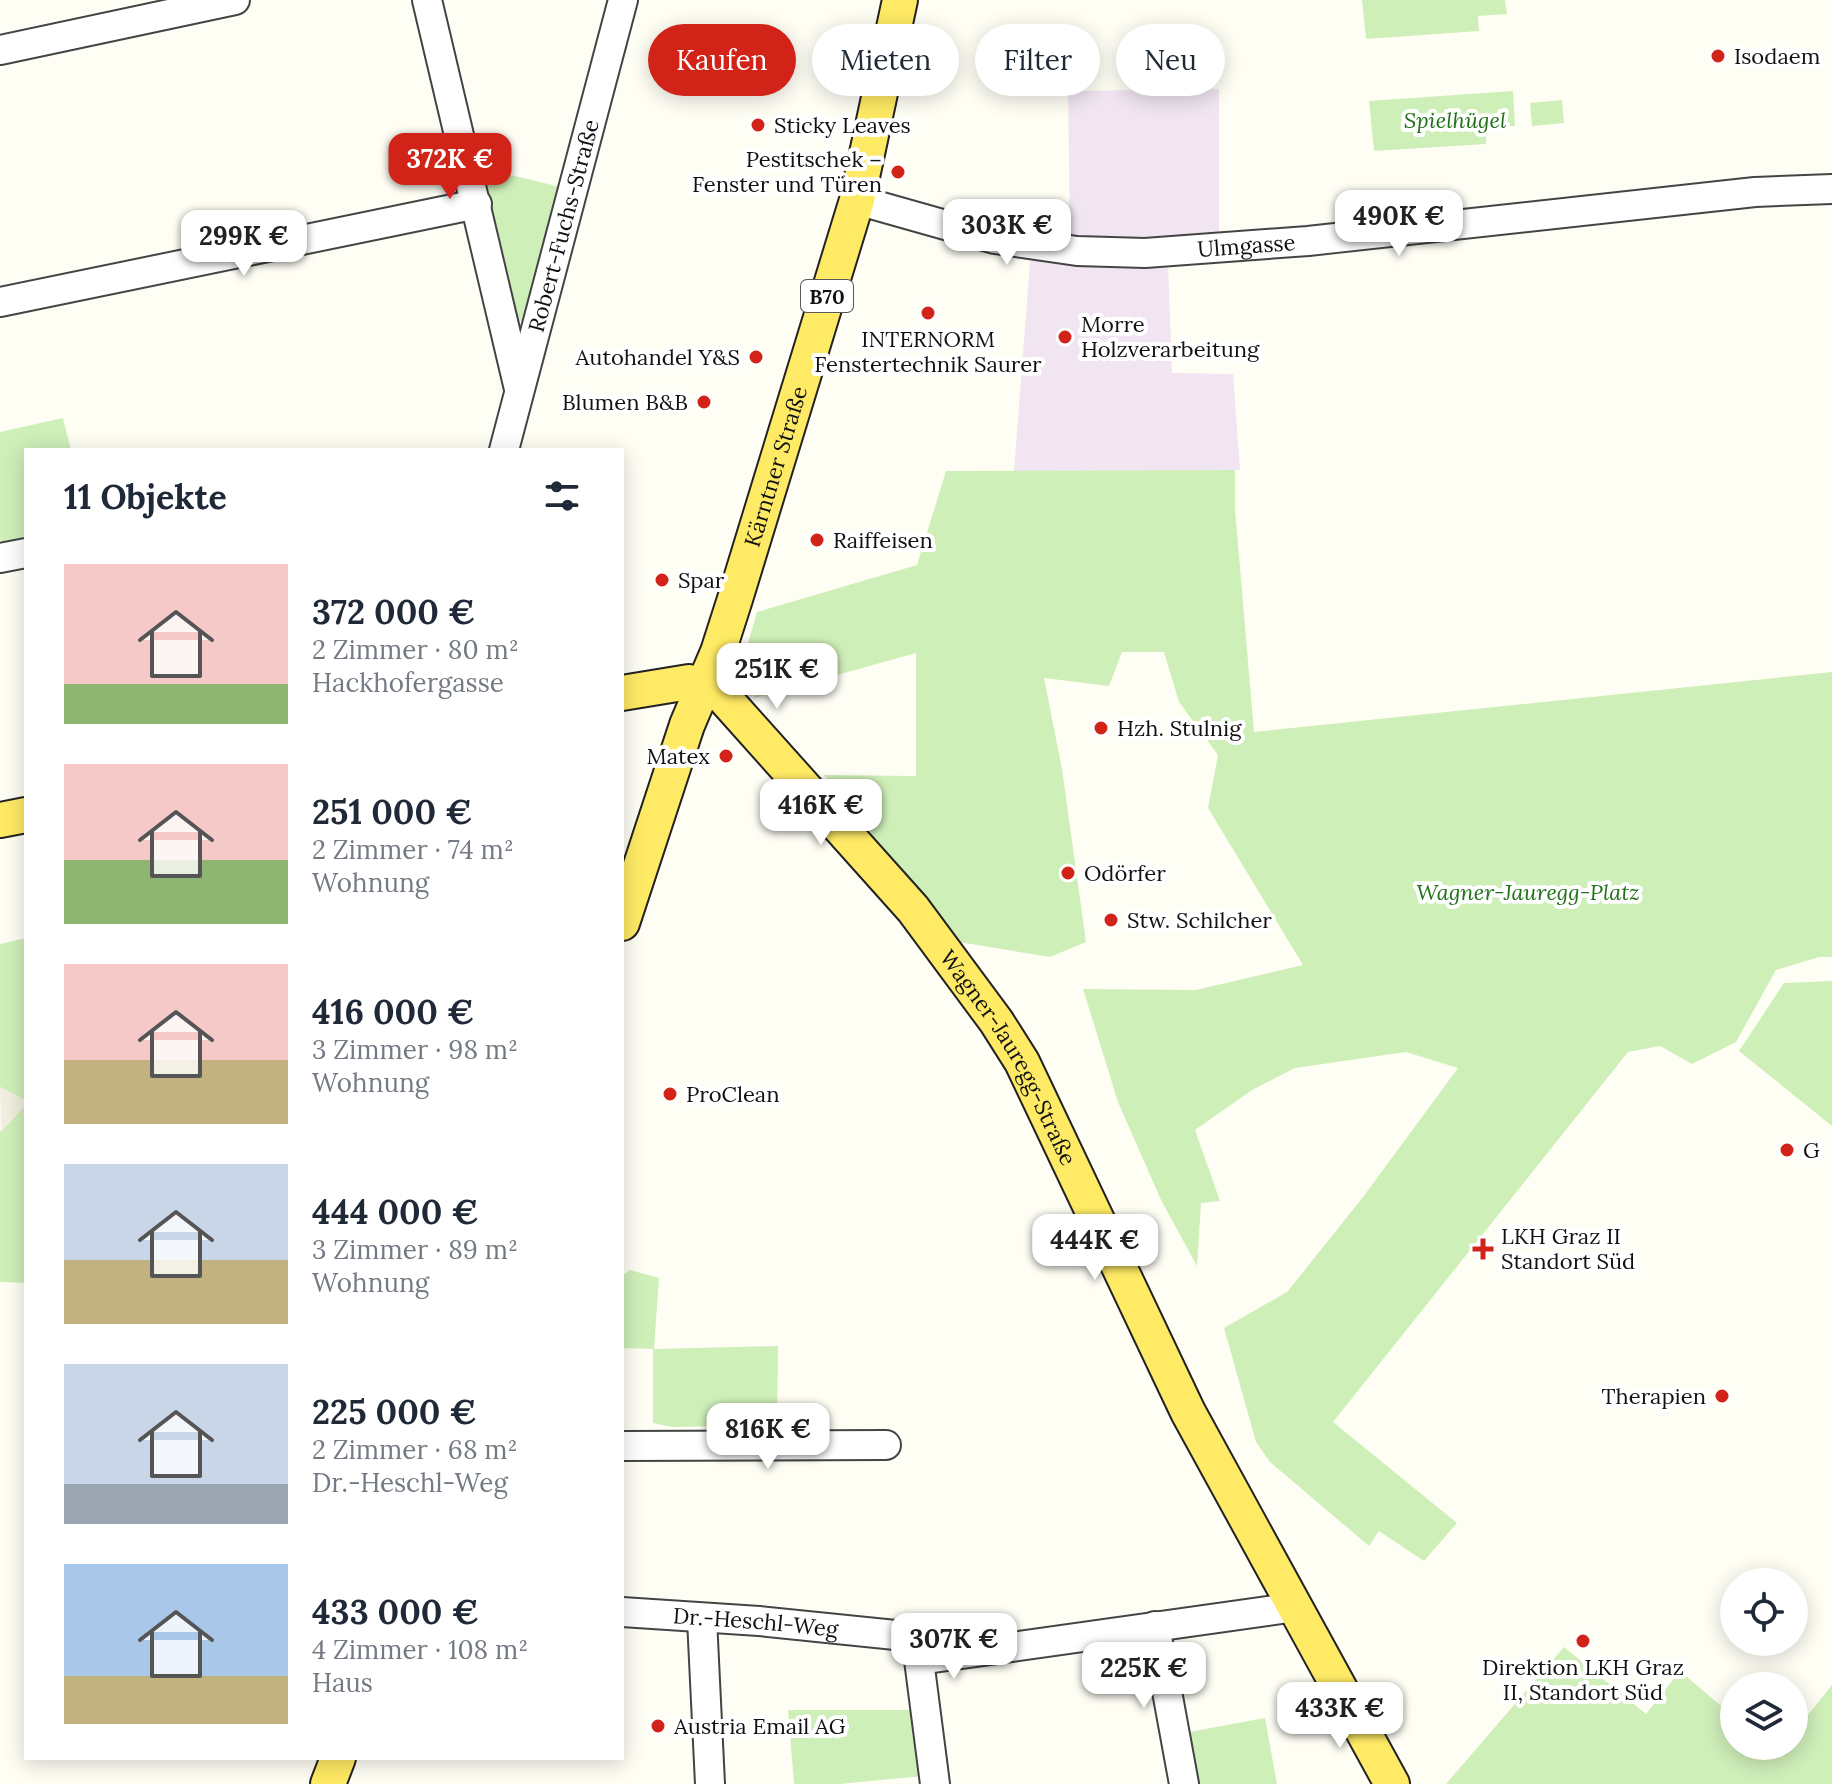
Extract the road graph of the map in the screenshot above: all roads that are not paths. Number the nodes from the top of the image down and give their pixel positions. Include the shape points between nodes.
1 (235, 0) edge
2 (427, 0) edge
3 (623, 0) edge
4 (900, 0) edge
5 (0, 50) edge
6 (1832, 189) edge
7 (857, 200) junction
8 (477, 204) junction
9 (0, 302) edge
10 (519, 391) junction
11 (505, 448) edge
12 (24, 553) edge
13 (0, 558) edge
14 (704, 687) junction
15 (624, 693) edge
16 (24, 815) edge
17 (0, 820) edge
18 (624, 917) edge
19 (886, 1445) dead end
20 (624, 1446) edge
21 (1296, 1607) junction
22 (624, 1612) edge
23 (702, 1619) junction
24 (1155, 1626) junction
25 (919, 1660) junction
26 (337, 1760) edge
27 (328, 1784) edge
28 (710, 1784) edge
29 (935, 1784) edge
30 (1184, 1784) edge
31 (1392, 1784) edge

1 - 5 street
2 - 8 street
3 - 10 street, Robert-Fuchs-Straße
4 - 7 main road, Kärntner Straße / B70
6 - 7 street, Ulmgasse via 1755,192 1308,241 1145,253 1077,251 995,239
7 - 14 main road, Kärntner Straße / B70
8 - 9 street
8 - 10 street
10 - 11 street, Robert-Fuchs-Straße
12 - 13 street
14 - 15 main road via 689,682
14 - 18 main road, Kärntner Straße / B70
14 - 21 main road, Wagner-Jauregg-Straße via 731,703 843,828 913,909 996,1021 1022,1062 1188,1412
16 - 17 main road
19 - 20 street
21 - 24 street
21 - 31 main road, Wagner-Jauregg-Straße
22 - 23 street, Dr.-Heschl-Weg
23 - 25 street, Dr.-Heschl-Weg via 915,1637
23 - 28 street
24 - 25 street
24 - 30 street
25 - 29 street
26 - 27 main road

